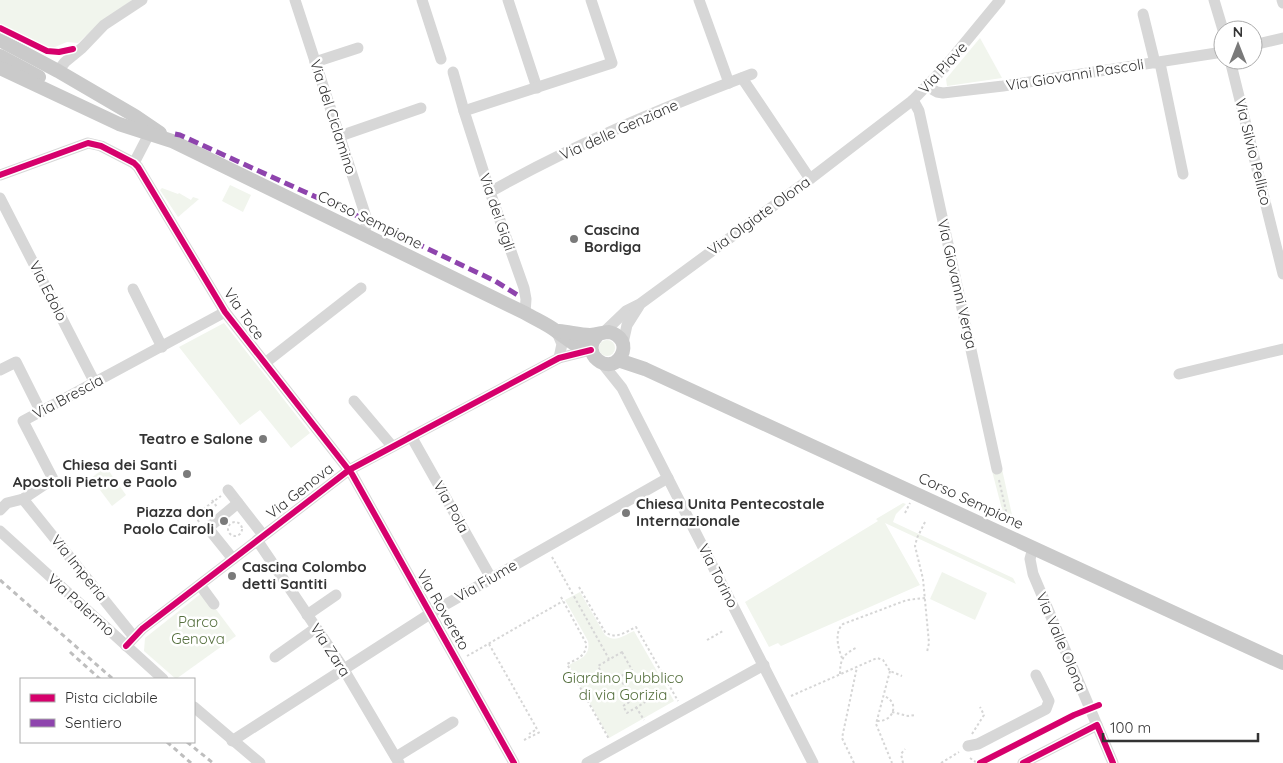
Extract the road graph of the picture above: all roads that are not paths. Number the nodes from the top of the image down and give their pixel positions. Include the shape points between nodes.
1 (142, 0) edge
2 (295, 0) edge
3 (422, 0) edge
4 (508, 0) edge
5 (591, 0) edge
6 (699, 0) edge
7 (1000, 0) edge
8 (1214, 0) edge
9 (1143, 14) dead end
10 (1220, 20) edge
11 (1283, 38) edge
12 (0, 40) edge
13 (1263, 43) edge
14 (358, 48) dead end
15 (1213, 54) edge
16 (0, 56) edge
17 (441, 59) dead end
18 (315, 62) junction
19 (1158, 63) junction
20 (0, 68) edge
21 (1232, 70) edge
22 (58, 71) junction
23 (453, 72) dead end
24 (729, 83) junction
25 (928, 86) junction
26 (537, 88) junction
27 (914, 100) junction
28 (421, 108) dead end
29 (464, 110) junction
30 (878, 128) joint
31 (145, 133) junction
32 (340, 136) junction
33 (168, 140) junction
34 (134, 163) junction
35 (1183, 174) dead end
36 (0, 175) edge
37 (810, 179) junction
38 (490, 192) junction
39 (0, 198) edge
40 (364, 234) junction
41 (1283, 274) edge
42 (361, 288) dead end
43 (133, 289) dead end
44 (640, 304) junction
45 (226, 312) junction
46 (524, 313) junction
47 (556, 330) junction
48 (601, 334) junction
49 (162, 346) junction
50 (591, 349) junction
51 (1283, 349) edge
52 (617, 355) junction
53 (559, 358) junction
54 (265, 363) junction
55 (0, 370) edge
56 (1179, 374) dead end
57 (95, 383) junction
58 (354, 401) dead end
59 (41, 412) junction
60 (411, 436) junction
61 (392, 446) junction
62 (997, 469) road end
63 (349, 470) junction
64 (668, 478) junction
65 (224, 492) road end
66 (23, 499) junction
67 (238, 503) junction
68 (0, 510) edge
69 (0, 531) edge
70 (260, 538) junction
71 (1033, 548) junction
72 (233, 559) junction
73 (491, 578) junction
74 (200, 585) junction
75 (336, 595) dead end
76 (214, 604) dead end
77 (430, 613) junction
78 (307, 615) junction
79 (316, 628) junction
80 (130, 642) junction
81 (276, 656) dead end
82 (1283, 663) edge
83 (764, 666) junction
84 (343, 669) junction
85 (1036, 675) dead end
86 (162, 678) edge
87 (195, 708) edge
88 (453, 722) dead end
89 (1097, 725) junction
90 (232, 741) junction
91 (965, 749) road end
92 (398, 760) edge
93 (260, 763) edge
94 (514, 763) edge
95 (587, 763) edge
96 (813, 763) edge
97 (1024, 763) edge
98 (1113, 763) edge

1 - 22 street via 104,25
2 - 18 street, Via del Ciclamino
3 - 17 street
4 - 26 street
5 - 26 street via 612,63
6 - 24 street
7 - 25 street, Via Piave
8 - 10 street
9 - 19 street
11 - 13 street
12 - 22 main road, Corso Sempione
14 - 18 street
15 - 19 street, Via Giovanni Pascoli
16 - 31 main road
18 - 32 street, Via del Ciclamino
19 - 25 street, Via Giovanni Pascoli via 947,93 937,92
19 - 35 street
20 - 31 main road, Corso Sempione via 95,114
21 - 41 street, Via Silvio Pellico
22 - 33 main road, Corso Sempione via 135,116
23 - 29 street, Via dei Gigli
24 - 37 street, Via delle Genziane via 747,76
24 - 38 street, Via delle Genziane via 591,140
25 - 27 street, Via Piave
26 - 29 street
27 - 30 street, Via Piave
27 - 62 street, Via Giovanni Verga
28 - 32 street
29 - 38 street, Via dei Gigli
30 - 37 street, Via Olgiate Olona
31 - 33 main road, Corso Sempione
31 - 34 street
32 - 40 street, Via del Ciclamino via 367,220
33 - 40 main road, Corso Sempione
34 - 36 street via 88,143
34 - 45 street, Via Toce
37 - 44 street, Via Olgiate Olona
38 - 46 street, Via dei Gigli via 524,288
39 - 57 street, Via Edolo
40 - 46 main road, Corso Sempione
42 - 54 street
43 - 49 street
44 - 48 street, Via Olgiate Olona via 626,311
44 - 52 street, Via Olgiate Olona via 627,325
45 - 49 street, Via Brescia
45 - 54 street, Via Toce
46 - 47 main road, Corso Sempione
47 - 48 main road, Corso Sempione via 584,335
47 - 50 main road, Corso Sempione via 565,338
47 - 53 street via 562,344
48 - 50 main road via 593,340
48 - 52 main road, Corso Sempione via 616,334
49 - 57 street, Via Brescia
50 - 52 main road, Corso Sempione via 595,358
50 - 53 street, Via Genova
51 - 56 street
52 - 64 street, Via Torino via 622,388
52 - 71 main road, Corso Sempione
53 - 60 street, Via Genova
54 - 63 street, Via Toce
55 - 59 street via 16,362
57 - 59 street, Via Brescia
58 - 61 street
59 - 66 street, Via Brescia via 23,421 53,479
60 - 61 street, Via Genova
60 - 73 street, Via Pola
61 - 63 street, Via Genova
63 - 70 street, Via Genova
63 - 77 street, Via Rovereto
64 - 73 street, Via Fiume
64 - 83 street, Via Torino
65 - 67 street
66 - 68 street, Via Brescia via 9,502
66 - 80 street, Via Imperia
67 - 70 street
67 - 72 street via 208,528
69 - 80 street, Via Palermo
70 - 72 street, Via Genova
70 - 78 street, Via Zara
71 - 82 main road, Corso Sempione
71 - 89 street, Via Valle Olona via 1030,559 1033,574
72 - 74 street, Via Genova
73 - 77 street, Via Fiume
74 - 76 street
74 - 80 street, Via Genova via 142,629
75 - 78 street
77 - 84 street, Via Fiume
77 - 94 street, Via Rovereto
78 - 79 street, Via Zara
79 - 81 street
79 - 84 street, Via Zara
80 - 86 street, Via Palermo
83 - 95 street
83 - 96 street, Via Torino
84 - 90 street, Via Fiume
84 - 92 street, Via Zara
85 - 91 street via 1049,701 1046,709
87 - 90 street
88 - 92 street
89 - 97 street
89 - 98 street, Via Valle Olona
90 - 93 street

